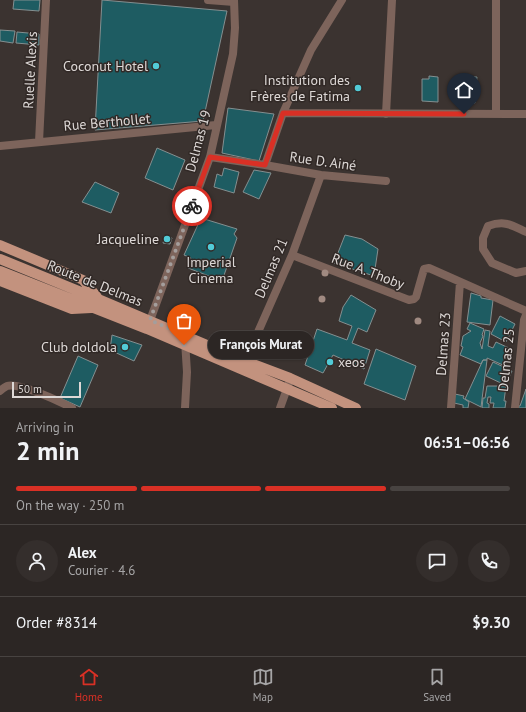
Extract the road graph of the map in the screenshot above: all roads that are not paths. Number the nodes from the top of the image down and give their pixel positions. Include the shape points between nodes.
1 (46, 0) edge
2 (208, 0) edge
3 (342, 0) edge
4 (392, 0) edge
5 (496, 0) edge
6 (234, 1) edge
7 (283, 113) junction
8 (386, 114) junction
9 (496, 114) junction
10 (526, 114) edge
11 (216, 125) junction
12 (39, 142) junction
13 (0, 146) edge
14 (210, 157) junction
15 (265, 165) junction
16 (321, 175) junction
17 (386, 182) dead end
18 (526, 232) edge
19 (0, 245) edge
20 (292, 255) junction
21 (0, 259) edge
22 (0, 271) edge
23 (526, 271) edge
24 (0, 281) edge
25 (460, 282) junction
26 (97, 303) junction
27 (526, 311) edge
28 (526, 315) edge
29 (149, 325) junction
30 (185, 340) junction
31 (244, 365) junction
32 (289, 383) junction
33 (0, 391) edge
34 (72, 408) edge
35 (185, 408) edge
36 (280, 408) edge
37 (332, 408) edge
38 (356, 408) edge
39 (451, 408) edge
40 (515, 408) edge

1 - 12 street, Ruelle Alexis
2 - 6 street
3 - 7 street via 311,50
4 - 8 street
5 - 9 street
6 - 11 street, Delmas 19 via 235,28 232,54
7 - 8 street
7 - 15 street
8 - 9 street
9 - 10 street
11 - 12 street, Rue Berthollet
11 - 14 street, Delmas 19
12 - 13 street, Rue Berthollet
14 - 15 street, Rue D. Ainé
14 - 29 street, Delmas 19
15 - 16 street, Rue D. Ainé
16 - 17 street, Rue D. Ainé
16 - 20 street, Delmas 21
18 - 23 street via 510,224 499,223 488,226 483,238 483,249 492,263 516,273
19 - 26 main road via 83,280
20 - 25 street, Rue A. Thoby via 409,300 416,297 426,268
20 - 31 street, Delmas 21
21 - 26 main road, Route de Delmas
22 - 26 main road, Route de Delmas
24 - 26 main road via 72,309
25 - 27 street, Rue A. Thoby
25 - 39 street, Delmas 23
26 - 29 main road, Route de Delmas
28 - 40 street, Delmas 25
29 - 30 main road, Route de Delmas
30 - 31 main road, Route de Delmas
30 - 35 street
31 - 32 main road, Route de Delmas
32 - 36 street
32 - 37 main road, Route de Delmas
32 - 38 main road, Route de Delmas
33 - 34 street via 15,385

